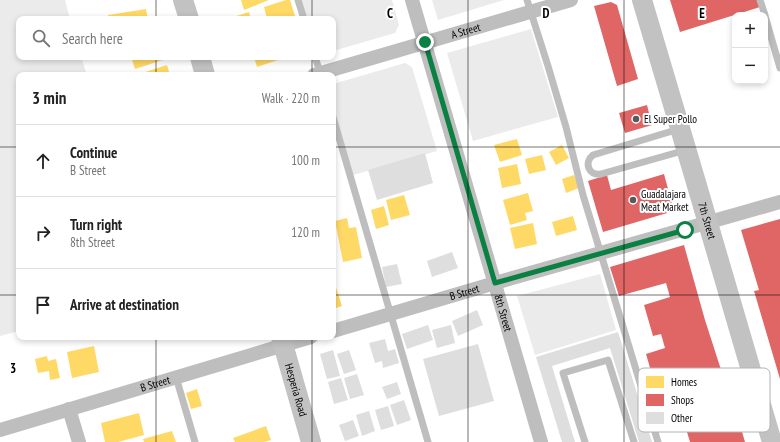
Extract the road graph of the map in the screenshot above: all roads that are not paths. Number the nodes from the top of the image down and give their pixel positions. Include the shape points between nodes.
1 (183, 0) edge
2 (298, 0) edge
3 (412, 0) edge
4 (571, 0) edge
5 (642, 0) edge
6 (760, 0) edge
7 (529, 6) edge
8 (764, 12) edge
9 (187, 16) edge
10 (303, 16) edge
11 (768, 26) edge
12 (425, 42) junction
13 (201, 60) edge
14 (316, 60) edge
15 (780, 68) edge
16 (204, 72) edge
17 (319, 72) edge
18 (326, 72) edge
19 (336, 127) edge
20 (681, 129) junction
21 (687, 150) junction
22 (780, 202) edge
23 (707, 223) junction
24 (601, 254) junction
25 (495, 283) junction
26 (390, 315) junction
27 (336, 330) edge
28 (282, 341) edge
29 (750, 368) edge
30 (638, 376) edge
31 (176, 377) junction
32 (69, 409) junction
33 (0, 430) edge
34 (655, 432) edge
35 (769, 432) edge
36 (79, 442) edge
37 (195, 442) edge
38 (311, 442) edge
39 (428, 442) edge
40 (541, 442) edge
41 (585, 442) edge
42 (634, 442) edge
43 (658, 442) edge
44 (772, 442) edge

1 - 9 main road
2 - 10 lane
3 - 12 street, 8th Street
4 - 7 street, A Street
5 - 20 main road, 7th Street
6 - 8 lane
7 - 12 street, A Street
7 - 24 lane
11 - 15 lane
12 - 18 street, A Street
12 - 25 street, 8th Street
13 - 16 main road
14 - 17 lane
19 - 26 lane
20 - 21 main road, 7th Street
20 - 21 lane via 593,155 590,157 589,170 596,175 601,174
21 - 23 main road, 7th Street
22 - 23 street, B Street
23 - 24 street, B Street
23 - 29 main road, 7th Street
24 - 25 street, B Street
24 - 30 lane
25 - 26 street, B Street
25 - 40 street, 8th Street
26 - 27 street, B Street
26 - 39 lane
28 - 31 street, B Street
28 - 38 main road, Hesperia Road
31 - 32 street, B Street
31 - 37 lane
32 - 33 street, B Street
32 - 36 street
34 - 43 lane
35 - 44 main road, 7th Street
41 - 42 lane via 563,373 608,360

